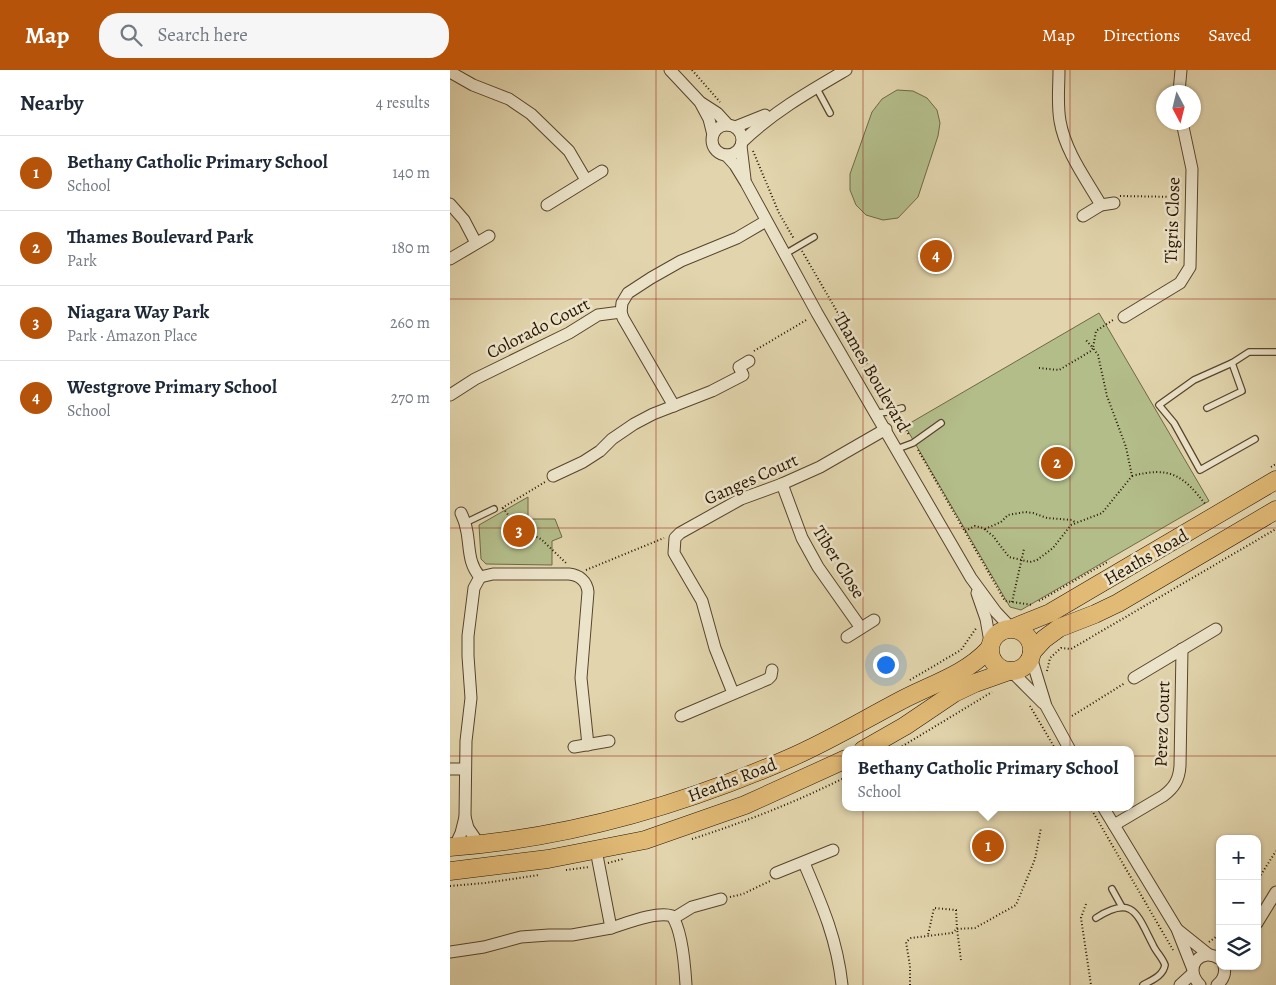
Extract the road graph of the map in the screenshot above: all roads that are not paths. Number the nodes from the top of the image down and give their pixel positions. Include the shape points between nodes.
1 (670, 70) edge
2 (846, 70) edge
3 (1059, 70) edge
4 (1181, 70) edge
5 (450, 72) edge
6 (1180, 85) edge
7 (816, 87) junction
8 (700, 102) junction
9 (794, 102) junction
10 (830, 113) dead end
11 (732, 126) junction
12 (1184, 130) edge
13 (713, 135) junction
14 (745, 146) junction
15 (726, 155) junction
16 (602, 171) dead end
17 (586, 180) junction
18 (746, 183) junction
19 (450, 204) edge
20 (546, 205) dead end
21 (1083, 216) dead end
22 (766, 221) junction
23 (489, 236) dead end
24 (814, 237) dead end
25 (476, 242) junction
26 (785, 254) junction
27 (450, 259) edge
28 (621, 312) junction
29 (1124, 317) road end
30 (1276, 352) edge
31 (1232, 363) junction
32 (744, 364) road end
33 (450, 395) edge
34 (674, 406) junction
35 (902, 408) dead end
36 (1207, 408) dead end
37 (877, 413) junction
38 (941, 422) dead end
39 (886, 429) junction
40 (1255, 440) dead end
41 (897, 449) junction
42 (1272, 475) edge
43 (552, 478) road end
44 (782, 484) junction
45 (494, 510) road end
46 (1276, 510) edge
47 (463, 518) joint
48 (480, 577) junction
49 (970, 578) junction
50 (874, 620) dead end
51 (861, 628) junction
52 (1012, 628) junction
53 (1216, 630) dead end
54 (847, 637) dead end
55 (990, 645) junction
56 (1182, 649) junction
57 (1032, 655) junction
58 (1010, 671) junction
59 (1134, 678) road end
60 (768, 679) dead end
61 (733, 693) junction
62 (1046, 706) junction
63 (681, 717) dead end
64 (609, 741) dead end
65 (588, 745) junction
66 (870, 746) edge
67 (1068, 746) edge
68 (574, 747) dead end
69 (842, 761) edge
70 (450, 769) edge
71 (465, 769) junction
72 (1105, 811) edge
73 (465, 817) junction
74 (582, 826) junction
75 (1114, 826) junction
76 (479, 844) junction
77 (452, 846) edge
78 (596, 850) junction
79 (833, 850) dead end
80 (804, 863) junction
81 (450, 871) edge
82 (776, 873) road end
83 (1112, 889) dead end
84 (1276, 892) edge
85 (720, 899) road end
86 (1122, 907) junction
87 (1261, 916) edge
88 (674, 918) junction
89 (1096, 918) dead end
90 (611, 928) junction
91 (1177, 929) junction
92 (450, 952) edge
93 (1216, 961) edge
94 (1216, 963) edge
95 (1221, 970) edge
96 (1192, 971) junction
97 (686, 985) edge
98 (842, 985) edge
99 (1143, 985) edge
100 (1180, 985) edge
101 (1200, 985) edge
102 (1217, 985) edge

1 - 8 street
2 - 7 street
3 - 21 street via 1062,130 1068,146 1107,204
4 - 6 street
5 - 17 street via 508,99 530,114 569,151
7 - 9 street
7 - 10 lane
8 - 11 street
8 - 13 street
9 - 11 street
9 - 14 street via 757,128
11 - 13 street via 719,128
11 - 14 street via 741,134
12 - 29 street, Tigris Close via 1192,169 1191,261 1187,274 1174,287
13 - 15 street via 714,148
14 - 15 street
14 - 18 street, Thames Boulevard
15 - 18 street, Thames Boulevard
16 - 17 street
17 - 20 street
18 - 22 street, Thames Boulevard
19 - 25 street via 464,220
22 - 26 street, Thames Boulevard
22 - 28 street via 737,238 681,261 643,283 628,293
23 - 25 street
24 - 26 lane
25 - 27 street
26 - 37 street, Thames Boulevard
28 - 33 street, Colorado Court via 598,315 570,333
28 - 34 street
30 - 31 lane via 1249,352
31 - 36 lane via 1242,391
31 - 40 lane via 1194,380 1159,405 1174,423 1200,470
32 - 34 street via 743,374
34 - 43 street via 634,424 600,451
35 - 37 lane
37 - 39 street, Thames Boulevard
38 - 41 lane via 914,443
39 - 41 street, Thames Boulevard
39 - 44 street, Ganges Court via 820,467
41 - 49 street, Thames Boulevard
42 - 52 main road, Heaths Road via 1056,609 1037,620
44 - 51 street, Tiber Close via 802,538 818,568
44 - 61 street, Ganges Court via 741,499 680,533 674,541 674,553 702,601 715,648
45 - 47 lane
46 - 57 main road, Heaths Road via 1118,603 1059,628 1044,639
47 - 48 street via 470,558
48 - 65 street via 492,574 569,574 585,582 588,589 582,678
48 - 71 street via 474,588 468,636 471,698
49 - 52 street, Thames Boulevard
49 - 55 street, Thames Boulevard via 986,618
50 - 51 street
51 - 54 street
52 - 55 main road via 998,632
52 - 57 main road via 1030,639
53 - 56 street, Perez Court
55 - 58 main road via 993,662 997,667
55 - 74 main road, Heaths Road via 977,661 955,675 790,758 695,796
56 - 59 street, Perez Court
56 - 75 street, Perez Court via 1177,781 1170,791
57 - 58 main road via 1023,667
57 - 62 street
58 - 62 street
58 - 66 main road via 954,693
60 - 61 street
61 - 63 street
62 - 67 street
64 - 65 street
65 - 68 street
69 - 78 main road, Heaths Road via 745,805 645,840
70 - 71 street
71 - 73 street
72 - 75 street
73 - 76 street
73 - 77 street via 461,833
74 - 76 main road, Heaths Road
74 - 78 main road via 590,832
75 - 91 street
76 - 77 main road, Heaths Road
78 - 81 main road, Heaths Road
78 - 90 street
79 - 80 street
80 - 82 street
80 - 98 street via 835,941
83 - 86 lane
84 - 87 street
85 - 88 street via 692,907
86 - 89 lane
86 - 99 lane via 1137,915 1164,965 1159,976
88 - 90 street via 660,916
88 - 97 street
90 - 92 street via 572,935 521,937
91 - 93 street
91 - 96 street
94 - 96 street via 1198,958
95 - 102 street via 1222,980
96 - 100 street
96 - 101 street

